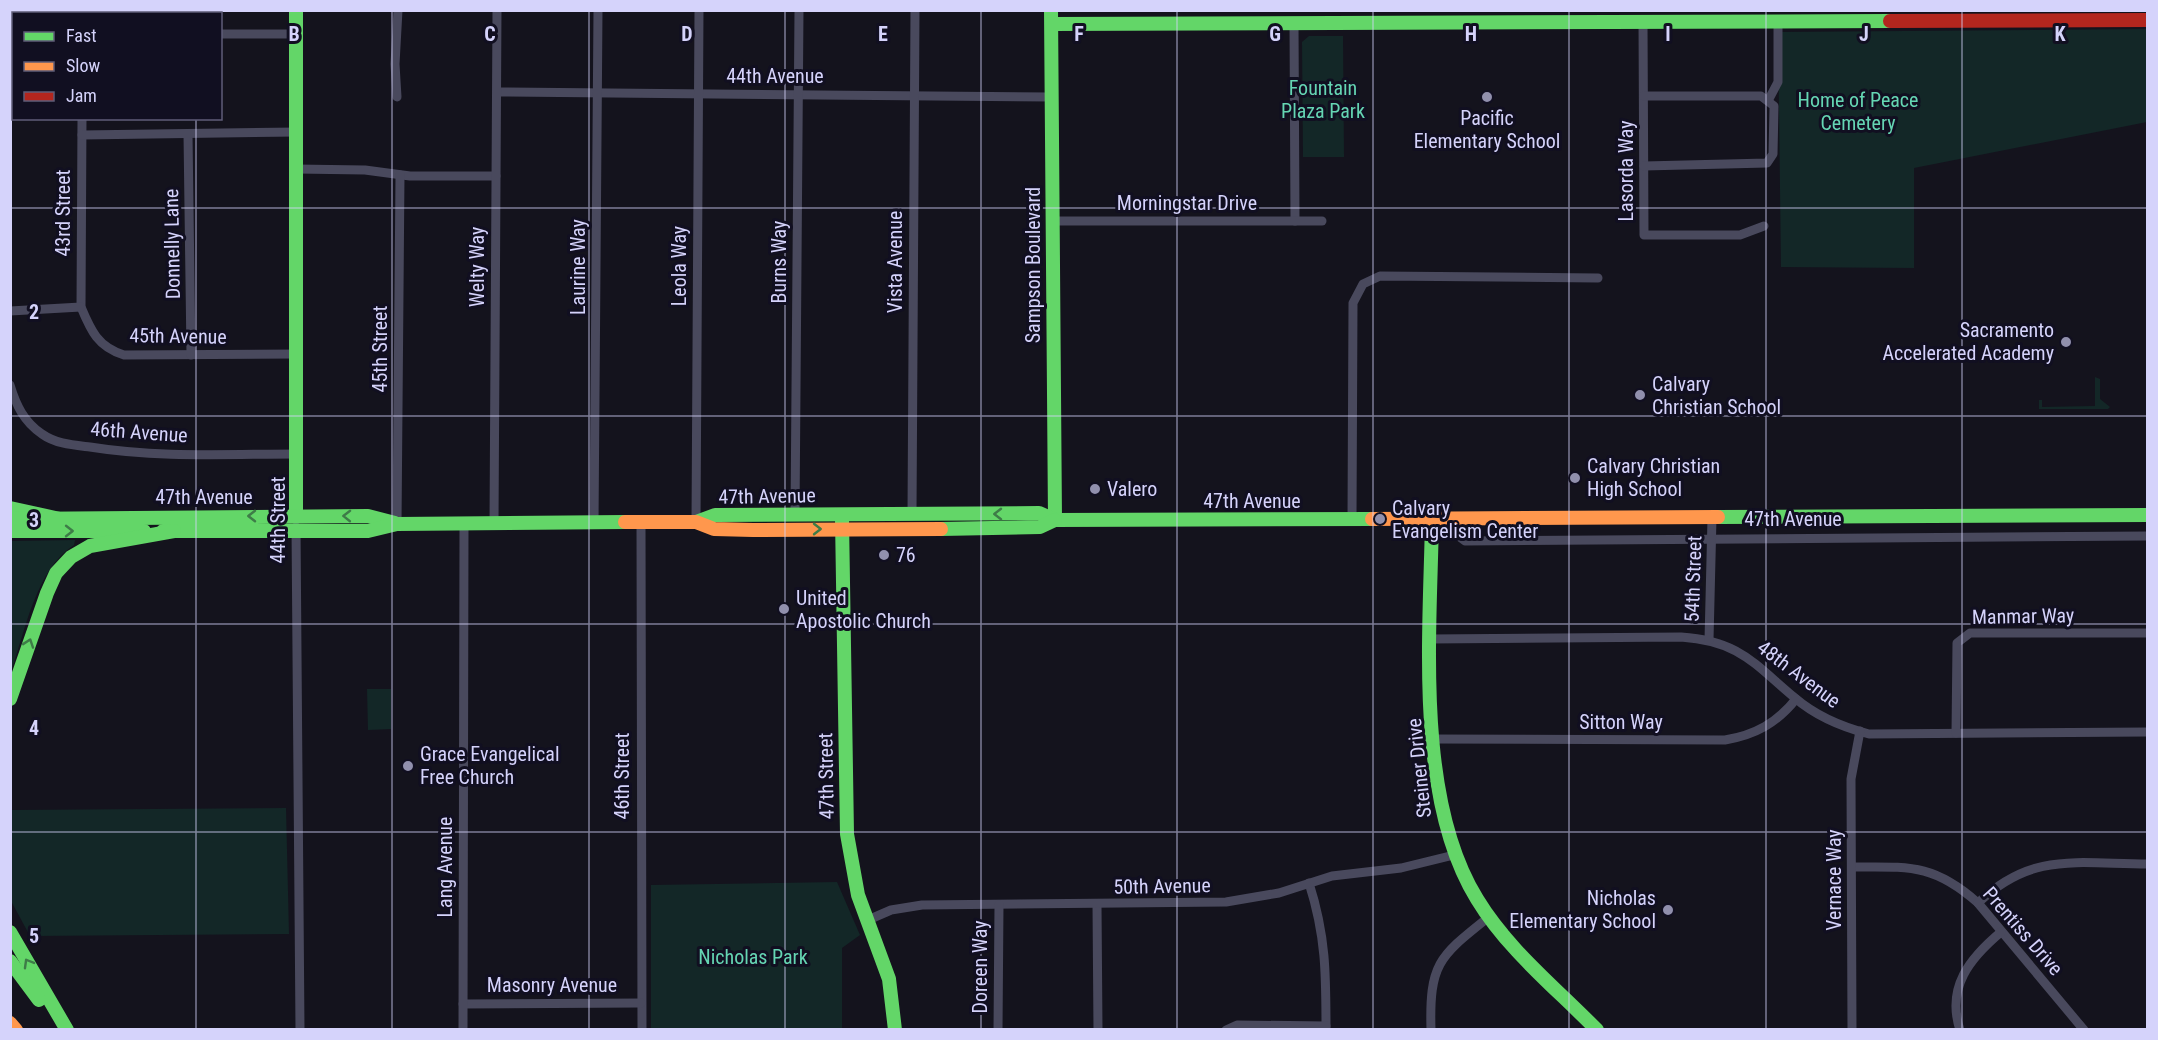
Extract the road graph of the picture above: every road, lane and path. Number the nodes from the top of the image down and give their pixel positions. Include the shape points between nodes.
1 (296, 10) edge
2 (398, 10) edge
3 (498, 10) edge
4 (598, 10) edge
5 (699, 10) edge
6 (799, 10) edge
7 (915, 10) edge
8 (1477, 16) edge
9 (1721, 16) edge
10 (1051, 17) edge
11 (2148, 20) edge
12 (1643, 21) junction
13 (1778, 22) junction
14 (1294, 24) junction
15 (222, 34) edge
16 (296, 34) junction
17 (497, 92) junction
18 (597, 93) junction
19 (698, 94) junction
20 (798, 94) junction
21 (914, 95) junction
22 (1644, 96) junction
23 (397, 97) dead end
24 (1052, 97) junction
25 (1769, 99) junction
26 (82, 120) edge
27 (297, 132) junction
28 (188, 134) junction
29 (82, 135) junction
30 (1644, 165) junction
31 (296, 169) junction
32 (400, 175) junction
33 (496, 177) junction
34 (1052, 221) junction
35 (1295, 221) junction
36 (1322, 221) dead end
37 (1764, 226) dead end
38 (1598, 278) dead end
39 (81, 307) junction
40 (10, 311) edge
41 (191, 354) junction
42 (297, 354) junction
43 (10, 385) edge
44 (297, 454) junction
45 (10, 508) edge
46 (842, 514) junction
47 (912, 514) junction
48 (795, 515) junction
49 (2148, 515) edge
50 (296, 516) junction
51 (1712, 518) junction
52 (10, 519) edge
53 (60, 519) junction
54 (1055, 520) junction
55 (1352, 520) junction
56 (1432, 520) junction
57 (1450, 520) junction
58 (696, 522) junction
59 (397, 524) junction
60 (464, 524) junction
61 (494, 524) junction
62 (594, 524) junction
63 (641, 524) junction
64 (714, 529) junction
65 (842, 529) junction
66 (296, 530) junction
67 (10, 531) edge
68 (174, 531) junction
69 (2148, 536) edge
70 (1713, 539) junction
71 (2148, 633) edge
72 (1430, 639) junction
73 (1709, 640) junction
74 (10, 699) edge
75 (1796, 699) junction
76 (1860, 731) junction
77 (2148, 732) edge
78 (1956, 733) junction
79 (1432, 739) junction
80 (1454, 855) junction
81 (2148, 864) edge
82 (1852, 867) junction
83 (1309, 883) junction
84 (1978, 903) junction
85 (999, 905) junction
86 (1097, 905) junction
87 (1490, 916) junction
88 (868, 920) junction
89 (10, 932) edge
90 (2001, 932) junction
91 (10, 961) edge
92 (641, 1003) junction
93 (463, 1004) junction
94 (10, 1023) edge
95 (1326, 1028) edge
96 (16, 1029) edge
97 (61, 1029) edge
98 (67, 1029) edge
99 (300, 1029) edge
100 (463, 1029) edge
101 (642, 1029) edge
102 (895, 1029) edge
103 (998, 1029) edge
104 (1098, 1029) edge
105 (1226, 1029) edge
106 (1431, 1029) edge
107 (1597, 1029) edge
108 (1852, 1029) edge
109 (1960, 1029) edge
110 (2084, 1029) edge

1 - 16 main road, 44th Street
2 - 23 street
3 - 17 street, Welty Way
4 - 18 street, Laurine Way
5 - 19 street, Leola Way
6 - 20 street, Burns Way
7 - 21 street, Vista Avenue
8 - 12 main road
8 - 14 main road
9 - 12 main road
9 - 13 main road
10 - 14 main road
10 - 24 main road, Sampson Boulevard
11 - 13 main road
12 - 22 street, Lasorda Way
13 - 25 street via 1778,82
14 - 35 street
15 - 16 street
16 - 27 main road, 44th Street
17 - 18 street, 44th Avenue
17 - 33 street, Welty Way
18 - 19 street, 44th Avenue
18 - 62 street, Laurine Way
19 - 20 street, 44th Avenue
19 - 58 street, Leola Way
20 - 21 street, 44th Avenue
20 - 48 street, Burns Way
21 - 24 street, 44th Avenue
21 - 47 street, Vista Avenue
22 - 25 street
22 - 30 street, Lasorda Way
24 - 34 main road, Sampson Boulevard
25 - 30 street via 1774,106 1774,140 1773,154 1767,163
26 - 29 street, 43rd Street
27 - 28 street
27 - 31 main road, 44th Street
28 - 29 street
28 - 41 street, Donnelly Lane
29 - 39 street, 43rd Street
30 - 37 street, Lasorda Way via 1644,236 1740,235
31 - 32 street
31 - 42 main road, 44th Street
32 - 33 street
32 - 59 street, 45th Street
33 - 61 street, Welty Way
34 - 35 street, Morningstar Drive
34 - 54 main road, Sampson Boulevard
35 - 36 street, Morningstar Drive
38 - 55 street via 1380,276 1363,284 1353,303
39 - 40 street
39 - 41 street, 45th Avenue via 93,335 115,352
41 - 42 street, 45th Avenue
42 - 44 main road, 44th Street
43 - 44 street, 46th Avenue via 28,422 60,443 140,454
44 - 50 main road, 44th Street
45 - 53 main road
46 - 47 main road, 47th Avenue
46 - 48 main road, 47th Avenue
46 - 65 main road, 47th Street
54 -> 47 main road, 47th Avenue via 1039,513
48 - 58 main road, 47th Avenue via 715,515
48 - 64 main road via 787,521 735,522
49 - 51 main road, 47th Avenue
50 -> 53 main road, 47th Avenue
59 -> 50 main road, 47th Avenue via 368,516
50 - 66 street, 44th Street
51 - 57 main road, 47th Avenue
51 - 70 street, 54th Street
52 - 53 main road, 47th Avenue
54 - 55 main road, 47th Avenue
54 - 65 main road, 47th Avenue via 1040,527
55 - 56 main road, 47th Avenue
56 - 57 main road, 47th Avenue
56 - 72 main road, Steiner Drive
57 - 70 street, 47th Avenue via 1457,535 1465,540
58 - 63 main road, 47th Avenue
58 - 64 main road, 47th Avenue
59 - 60 main road, 47th Avenue
59 - 66 main road, 47th Avenue via 368,531
60 - 61 main road, 47th Avenue
60 - 93 street, Lang Avenue
61 - 62 main road, 47th Avenue
62 - 63 main road, 47th Avenue
63 - 92 street, 46th Street
64 -> 65 main road, 47th Avenue
65 - 88 main road, 47th Street via 847,834 852,874
66 - 68 main road, 47th Avenue
66 - 99 street, 44th Street
67 -> 68 main road, 47th Avenue
74 -> 68 main road via 47,593 71,557 90,546
69 - 70 street, 47th Avenue
70 - 73 street, 54th Street
71 - 78 street, Manmar Way via 1963,636 1957,643
72 - 73 street, 48th Avenue
72 - 79 main road, Steiner Drive
73 - 75 street, 48th Avenue via 1749,657
75 - 76 street, 48th Avenue via 1826,719
75 - 79 street, Sitton Way via 1766,727 1725,740
76 - 78 street, 48th Avenue via 1889,735
76 - 82 street, Vernace Way via 1851,778
77 - 78 street, 48th Avenue
79 - 80 main road, Steiner Drive via 1437,793
80 - 83 street, 50th Avenue via 1401,868 1350,872
80 - 87 main road, Steiner Drive
81 - 84 street via 2036,867 2008,878
82 - 84 street, Prentiss Drive via 1927,871 1949,880
82 - 108 street, Vernace Way
83 - 86 street, 50th Avenue via 1226,902
83 - 95 street via 1325,952
84 - 90 street, Prentiss Drive
85 - 86 street, 50th Avenue
85 - 88 street, 50th Avenue via 908,906
85 - 103 street, Doreen Way
86 - 104 street
87 - 106 street via 1441,961 1431,988
87 - 107 main road, Steiner Drive
88 - 102 main road, 47th Street via 889,979
98 -> 89 main road
90 - 109 street via 1976,954 1964,972 1956,1002
90 - 110 street, Prentiss Drive
91 - 97 main road
92 - 93 street, Masonry Avenue
92 - 101 street, 46th Street
93 - 100 street, Lang Avenue
94 - 96 main road
95 - 105 street via 1238,1024

